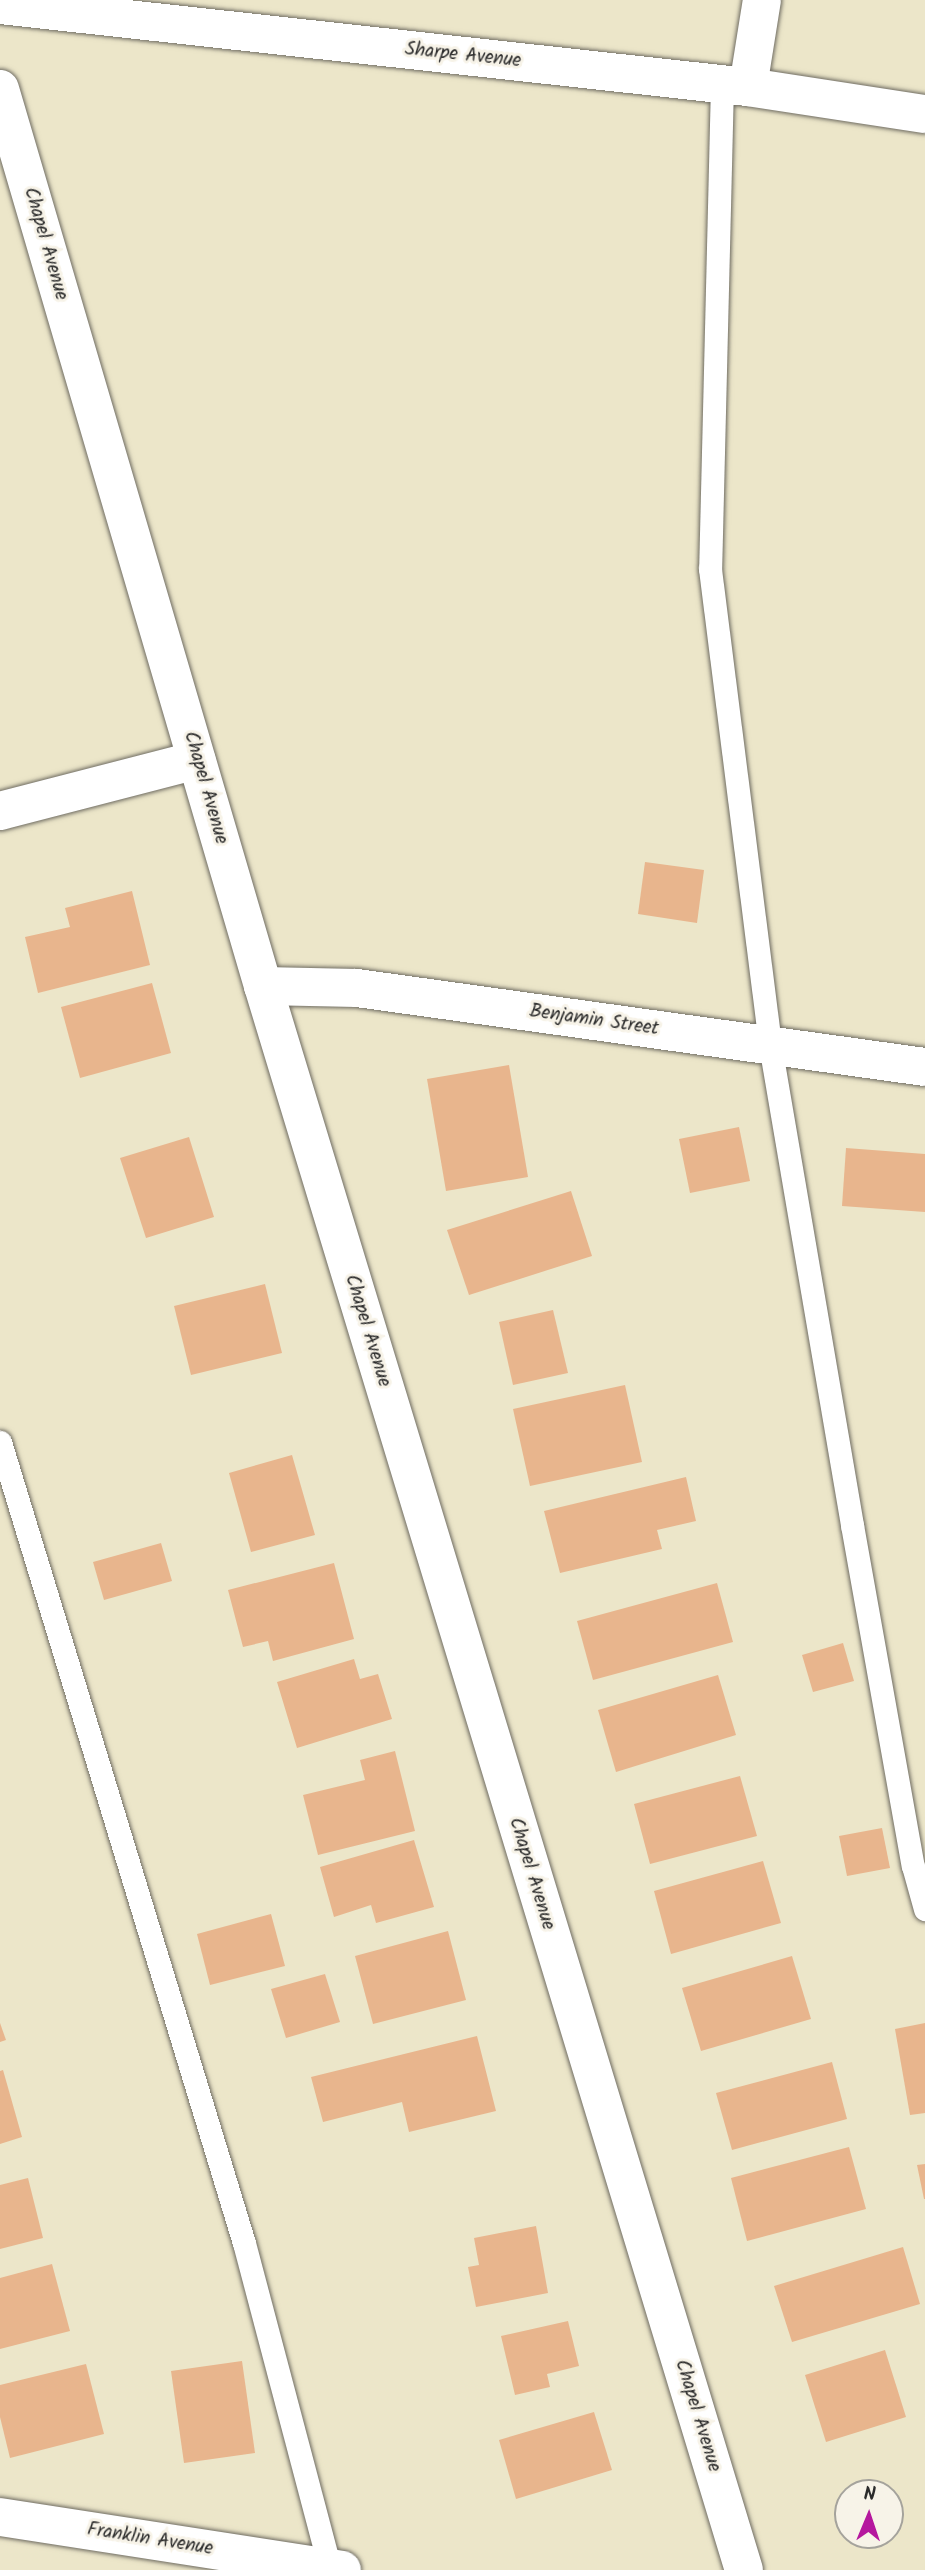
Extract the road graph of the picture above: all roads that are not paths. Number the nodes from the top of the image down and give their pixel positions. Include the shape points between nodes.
1 (762, 0) edge
2 (0, 5) edge
3 (735, 85) junction
4 (0, 89) edge
5 (925, 114) edge
6 (197, 761) junction
7 (0, 811) edge
8 (263, 986) junction
9 (770, 1045) junction
10 (925, 1067) edge
11 (0, 1442) edge
12 (925, 1909) edge
13 (0, 2517) edge
14 (336, 2569) edge
15 (744, 2570) edge

1 - 3 street
2 - 3 street, Sharpe Avenue
3 - 5 street, Sharpe Avenue
3 - 9 lane via 710,569
4 - 6 street, Chapel Avenue
6 - 7 street
6 - 8 street, Chapel Avenue
8 - 9 street, Benjamin Street via 357,988
8 - 15 street, Chapel Avenue
9 - 10 street, Benjamin Street
9 - 12 lane via 913,1866
11 - 14 lane via 244,2243
13 - 14 street, Franklin Avenue

